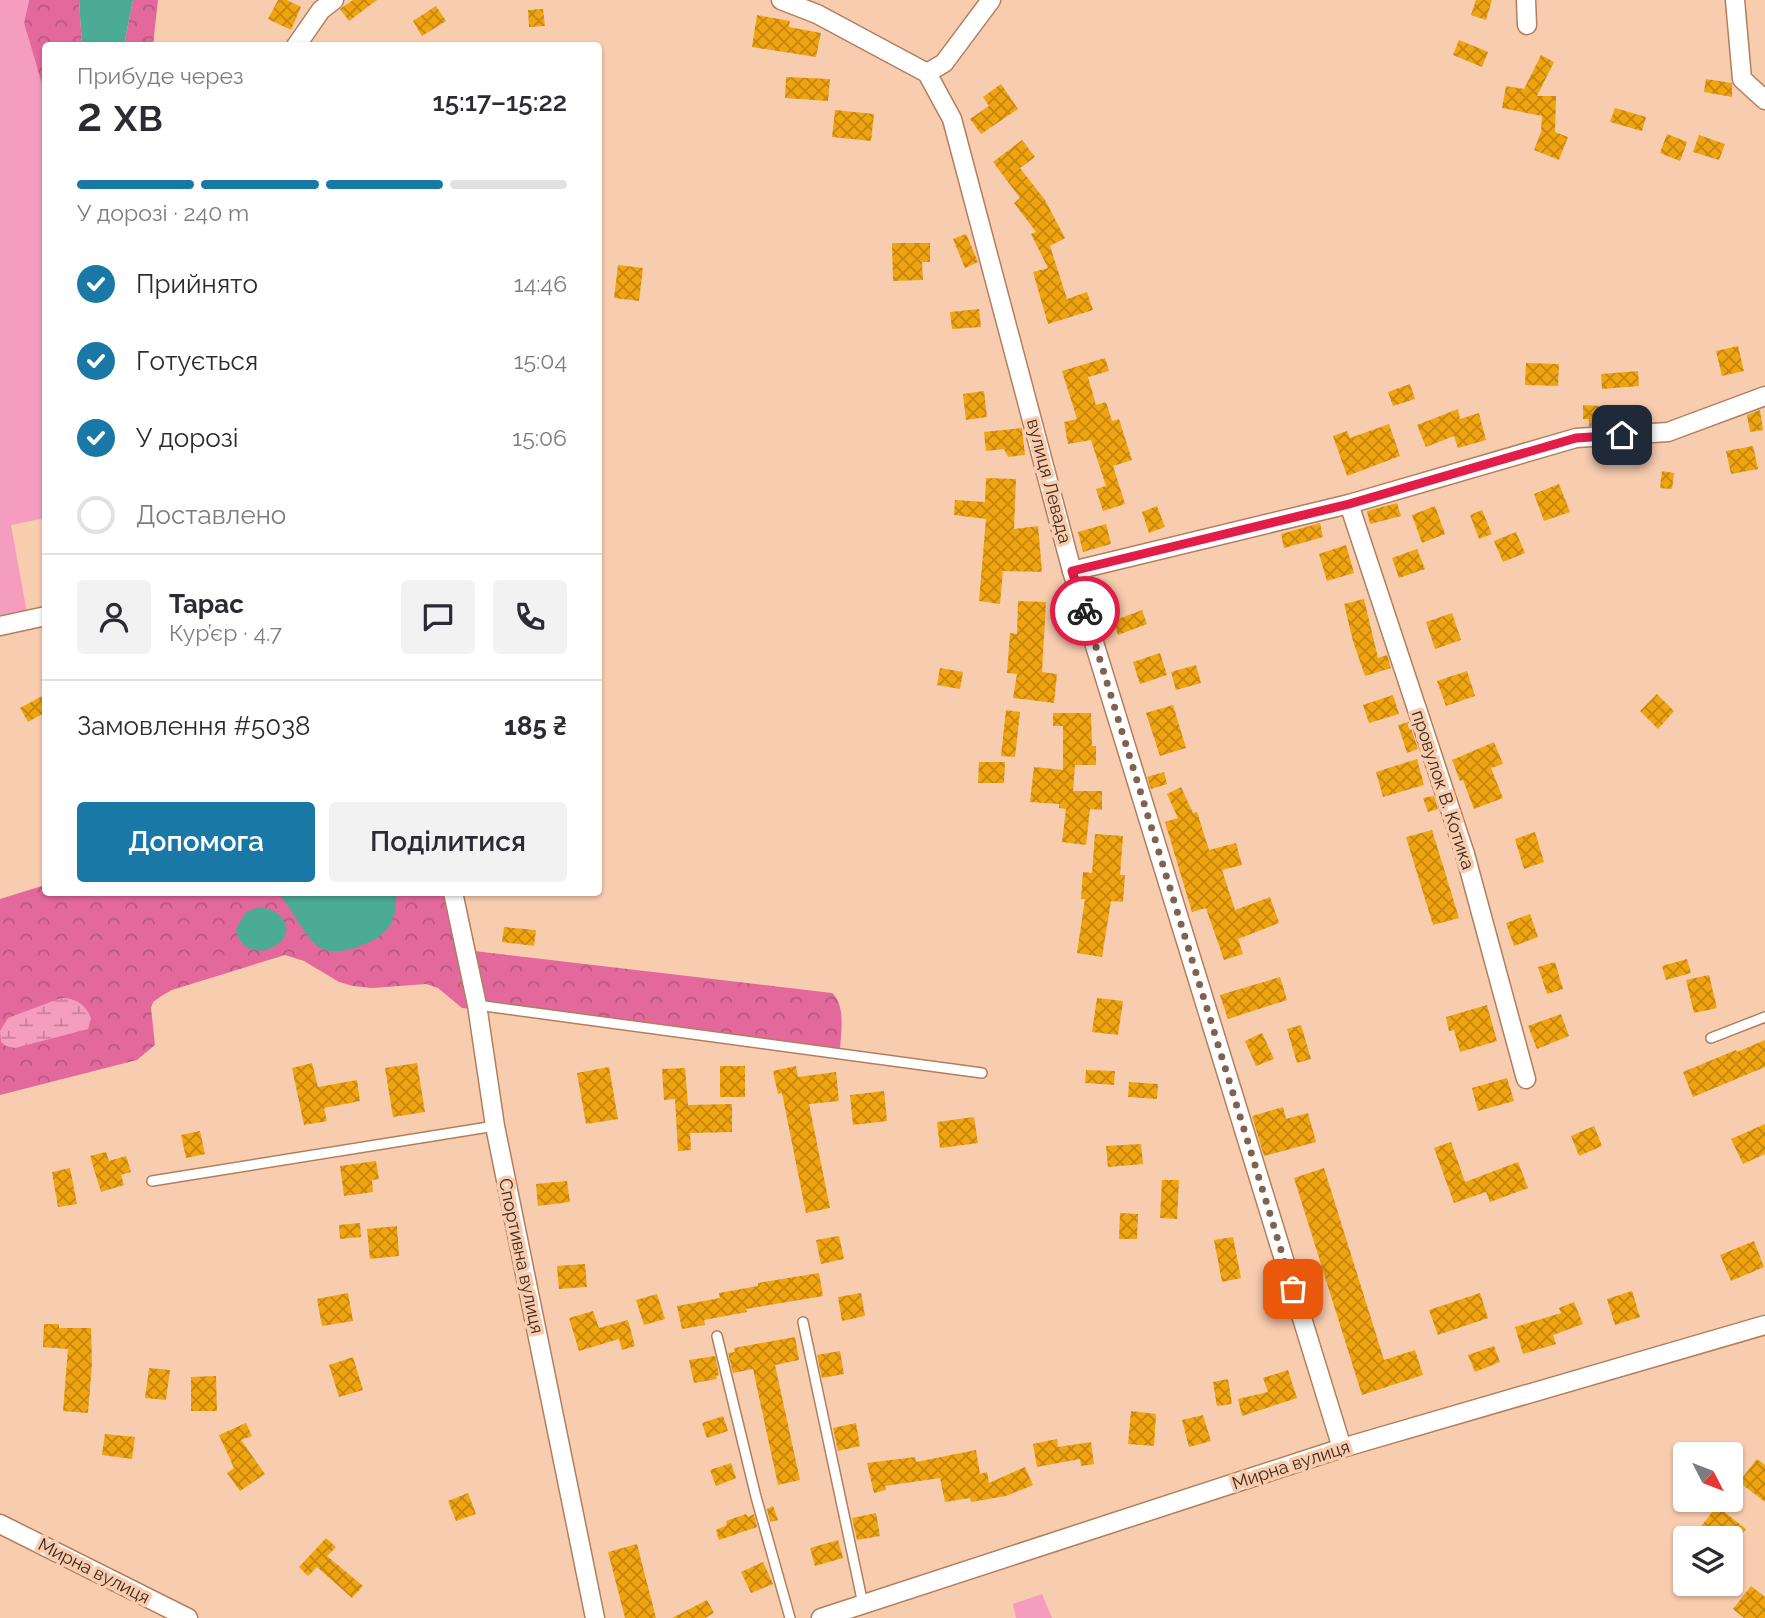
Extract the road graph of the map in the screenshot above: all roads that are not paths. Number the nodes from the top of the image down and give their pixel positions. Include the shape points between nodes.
1 (334, 0) edge
2 (781, 0) edge
3 (991, 0) edge
4 (1526, 0) edge
5 (1735, 0) edge
6 (1527, 24) dead end
7 (299, 42) edge
8 (927, 73) junction
9 (1765, 100) edge
10 (1765, 396) edge
11 (1349, 504) junction
12 (1072, 571) junction
13 (42, 617) edge
14 (0, 626) edge
15 (454, 896) edge
16 (477, 1005) junction
17 (1765, 1017) edge
18 (1710, 1038) dead end
19 (982, 1073) dead end
20 (1526, 1079) dead end
21 (495, 1126) junction
22 (152, 1181) dead end
23 (803, 1322) dead end
24 (1765, 1325) edge
25 (717, 1336) dead end
26 (1342, 1448) junction
27 (0, 1524) edge
28 (863, 1604) junction
29 (188, 1618) edge
30 (595, 1618) edge
31 (790, 1618) edge
32 (821, 1618) edge

1 - 7 street via 321,10
2 - 8 street via 817,14
3 - 8 street via 944,63
4 - 6 street
5 - 9 street via 1742,79
8 - 12 street, вулиця Левада via 952,119
10 - 11 street via 1668,432 1576,438
11 - 12 street
11 - 20 street, провулок В. Котика via 1465,854
12 - 26 street, вулиця Левада
13 - 14 street
15 - 16 street, Спортивна вулиця
16 - 19 lane
16 - 21 street, Спортивна вулиця
17 - 18 lane
21 - 22 lane
21 - 30 street, Спортивна вулиця
23 - 28 lane
24 - 26 street, Мирна вулиця
25 - 31 lane
26 - 28 street, Мирна вулиця
27 - 29 street, Мирна вулиця
28 - 32 street, Мирна вулиця

